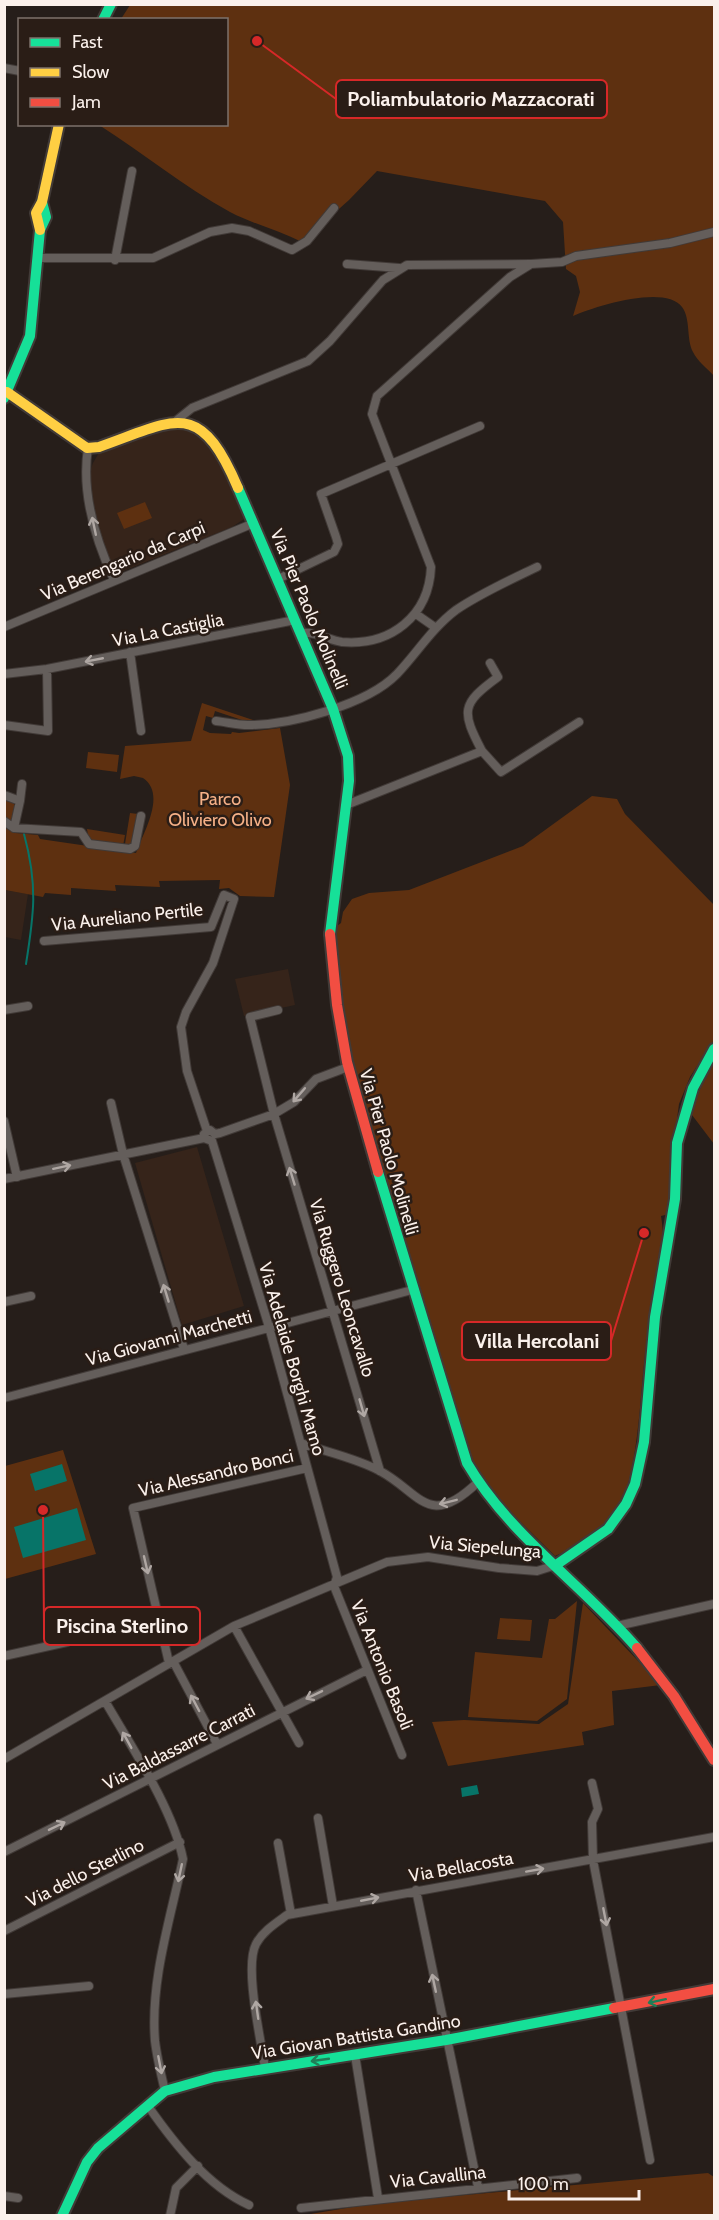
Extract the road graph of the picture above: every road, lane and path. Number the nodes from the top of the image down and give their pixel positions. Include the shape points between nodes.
1 (59, 126) edge
2 (132, 171) dead end
3 (334, 208) dead end
4 (714, 232) edge
5 (37, 258) junction
6 (115, 260) junction
7 (347, 264) dead end
8 (531, 264) junction
9 (399, 268) junction
10 (5, 392) edge
11 (177, 420) junction
12 (480, 426) dead end
13 (88, 448) junction
14 (391, 464) junction
15 (254, 523) junction
16 (537, 567) dead end
17 (278, 579) junction
18 (114, 580) junction
19 (416, 614) junction
20 (295, 620) junction
21 (4, 627) edge
22 (436, 627) junction
23 (301, 633) junction
24 (130, 652) junction
25 (490, 663) dead end
26 (47, 669) junction
27 (4, 674) edge
28 (333, 709) junction
29 (216, 721) dead end
30 (579, 722) dead end
31 (4, 725) edge
32 (141, 731) dead end
33 (483, 751) junction
34 (22, 784) dead end
35 (4, 795) edge
36 (20, 801) junction
37 (346, 805) junction
38 (141, 816) dead end
39 (4, 821) edge
40 (14, 828) junction
41 (45, 941) dead end
42 (28, 1006) dead end
43 (4, 1010) edge
44 (278, 1010) dead end
45 (714, 1049) edge
46 (348, 1067) junction
47 (111, 1102) dead end
48 (274, 1114) junction
49 (4, 1121) edge
50 (210, 1136) junction
51 (123, 1154) junction
52 (17, 1177) junction
53 (4, 1179) edge
54 (412, 1290) junction
55 (31, 1296) dead end
56 (4, 1302) edge
57 (333, 1312) junction
58 (269, 1327) junction
59 (184, 1349) junction
60 (4, 1398) edge
61 (301, 1443) junction
62 (307, 1467) junction
63 (380, 1471) junction
64 (478, 1482) junction
65 (556, 1565) junction
66 (334, 1586) junction
67 (714, 1604) edge
68 (160, 1621) junction
69 (234, 1626) junction
70 (616, 1626) junction
71 (86, 1638) dead end
72 (67, 1642) dead end
73 (4, 1656) edge
74 (171, 1662) junction
75 (367, 1670) junction
76 (105, 1701) junction
77 (280, 1712) junction
78 (299, 1743) dead end
79 (217, 1744) junction
80 (402, 1755) dead end
81 (4, 1759) edge
82 (714, 1760) edge
83 (149, 1780) junction
84 (592, 1783) dead end
85 (318, 1818) dead end
86 (714, 1837) edge
87 (180, 1842) junction
88 (278, 1843) dead end
89 (4, 1852) edge
90 (593, 1860) junction
91 (416, 1890) junction
92 (333, 1906) junction
93 (291, 1914) junction
94 (4, 1931) edge
95 (89, 1986) dead end
96 (714, 1989) edge
97 (4, 1994) edge
98 (622, 2008) junction
99 (446, 2040) junction
100 (355, 2055) junction
101 (265, 2068) junction
102 (165, 2091) junction
103 (148, 2106) junction
104 (650, 2160) dead end
105 (198, 2166) junction
106 (577, 2178) dead end
107 (478, 2187) junction
108 (4, 2196) edge
109 (18, 2198) dead end
110 (378, 2198) junction
111 (249, 2205) dead end
112 (301, 2208) dead end
113 (62, 2216) edge
114 (170, 2216) edge

1 - 5 street via 42,202 35,212 34,220 40,230
2 - 6 street
3 - 6 street via 306,241 292,250 249,231 232,228 210,232 153,258
4 - 8 street via 670,243 576,256 562,262
5 - 6 street
5 - 10 street via 30,336
7 - 9 street
8 - 9 street
8 - 14 street via 510,277 377,396 372,414
9 - 11 street via 383,280 308,361 192,408
10 - 13 street
11 - 13 street via 165,420
11 - 15 street, Via Pier Paolo Molinelli via 209,436 221,451
12 - 14 street
18 -> 13 street via 101,551 92,513
14 - 17 street via 321,494 336,537 334,552
14 - 19 street via 431,567 429,591
15 - 17 street, Via Pier Paolo Molinelli
15 - 18 street, Via Berengario da Carpi
16 - 22 street via 470,602
17 - 20 street, Via Pier Paolo Molinelli
18 - 21 street, Via Berengario da Carpi
19 - 22 street
19 - 23 street via 402,626 368,641 339,641
20 - 23 street, Via Pier Paolo Molinelli
20 - 24 street, Via La Castiglia
22 - 28 street via 387,683
23 - 28 street, Via Pier Paolo Molinelli
24 -> 26 street, Via La Castiglia
24 - 32 street
25 - 33 street via 498,677 475,694 468,708 469,725
26 - 27 street, Via La Castiglia
26 - 31 street via 48,731
28 - 29 street, Via Pier Paolo Molinelli via 247,725
28 - 37 street, Via Pier Paolo Molinelli via 348,756
30 - 33 street via 501,772
33 - 37 street
34 - 36 street
35 - 36 street
36 - 40 street
37 - 46 street, Via Pier Paolo Molinelli via 329,944
38 - 40 street via 135,846 130,849 89,844 81,832
39 - 40 street
41 - 50 street, Via Aureliano Pertile via 211,927 224,895 234,899 213,963 181,1027 187,1071
42 - 43 street
44 - 48 street, Via Ruggero Leoncavallo via 250,1017
45 - 65 street, Via Siepelunga via 696,1077 682,1114 675,1160 675,1198 653,1330 644,1447 637,1474 627,1502 608,1528
46 -> 48 street via 316,1079 294,1102
46 - 54 street, Via Pier Paolo Molinelli
47 - 51 street
48 - 50 street
57 -> 48 street, Via Ruggero Leoncavallo
49 - 52 street
50 - 51 street
50 - 58 street, Via Adelaide Borghi Mamo
52 -> 51 street
59 -> 51 street
52 - 53 street
54 - 57 street, Via Giovanni Marchetti
54 - 64 street, Via Pier Paolo Molinelli via 460,1446
55 - 56 street
57 - 58 street, Via Giovanni Marchetti
57 -> 63 street, Via Ruggero Leoncavallo
58 - 59 street, Via Giovanni Marchetti
58 - 61 street, Via Adelaide Borghi Mamo
59 - 60 street, Via Giovanni Marchetti
61 - 62 street, Via Adelaide Borghi Mamo
61 - 63 street
62 - 66 street, Via Adelaide Borghi Mamo via 337,1576
62 -> 68 street, Via Alessandro Bonci via 133,1508
64 -> 63 street via 462,1497 445,1504 428,1504
64 - 65 street, Via Pier Paolo Molinelli
65 - 66 street, Via Siepelunga via 531,1570 437,1557 401,1559
65 - 70 street, Via Pier Paolo Molinelli
66 - 69 street, Via Siepelunga
66 - 75 street, Via Antonio Basoli
67 - 70 street
68 - 71 street
68 - 74 street
69 - 74 street, Via Siepelunga
69 - 77 street
70 - 82 street, Via Pier Paolo Molinelli via 669,1687
72 - 73 street
74 - 76 street, Via Siepelunga
79 -> 74 street
75 -> 77 street, Via Baldassarre Carrati
75 - 80 street, Via Antonio Basoli
76 - 81 street, Via Siepelunga
83 -> 76 street
77 - 78 street
77 - 79 street, Via Baldassarre Carrati
79 - 83 street, Via Baldassarre Carrati
83 - 87 street
89 -> 83 street, Via Baldassarre Carrati
84 - 90 street via 598,1809 592,1822
85 - 92 street
86 - 90 street, Via Bellacosta
87 - 94 street, Via dello Sterlino
87 -> 102 street via 183,1859 155,2009 155,2041
88 - 93 street
91 -> 90 street, Via Bellacosta
90 -> 98 street
92 -> 91 street, Via Bellacosta
99 -> 91 street
92 - 93 street, Via Bellacosta
101 -> 93 street, Via Bellacosta via 251,1963 256,1944 268,1929
95 - 97 street
96 -> 98 street, Via Giovan Battista Gandino
98 - 99 street, Via Giovan Battista Gandino
98 - 104 street
99 - 100 street, Via Giovan Battista Gandino
99 - 107 street
100 -> 101 street, Via Giovan Battista Gandino
100 - 110 street
101 - 102 street, Via Giovan Battista Gandino
102 - 103 street, Via Giovan Battista Gandino
103 - 105 street
103 - 113 street, Via Giovan Battista Gandino via 87,2162
105 - 111 street via 217,2186
105 - 114 street via 176,2188
106 - 107 street, Via Cavallina
107 - 110 street, Via Cavallina
108 - 109 street
110 - 112 street, Via Cavallina

